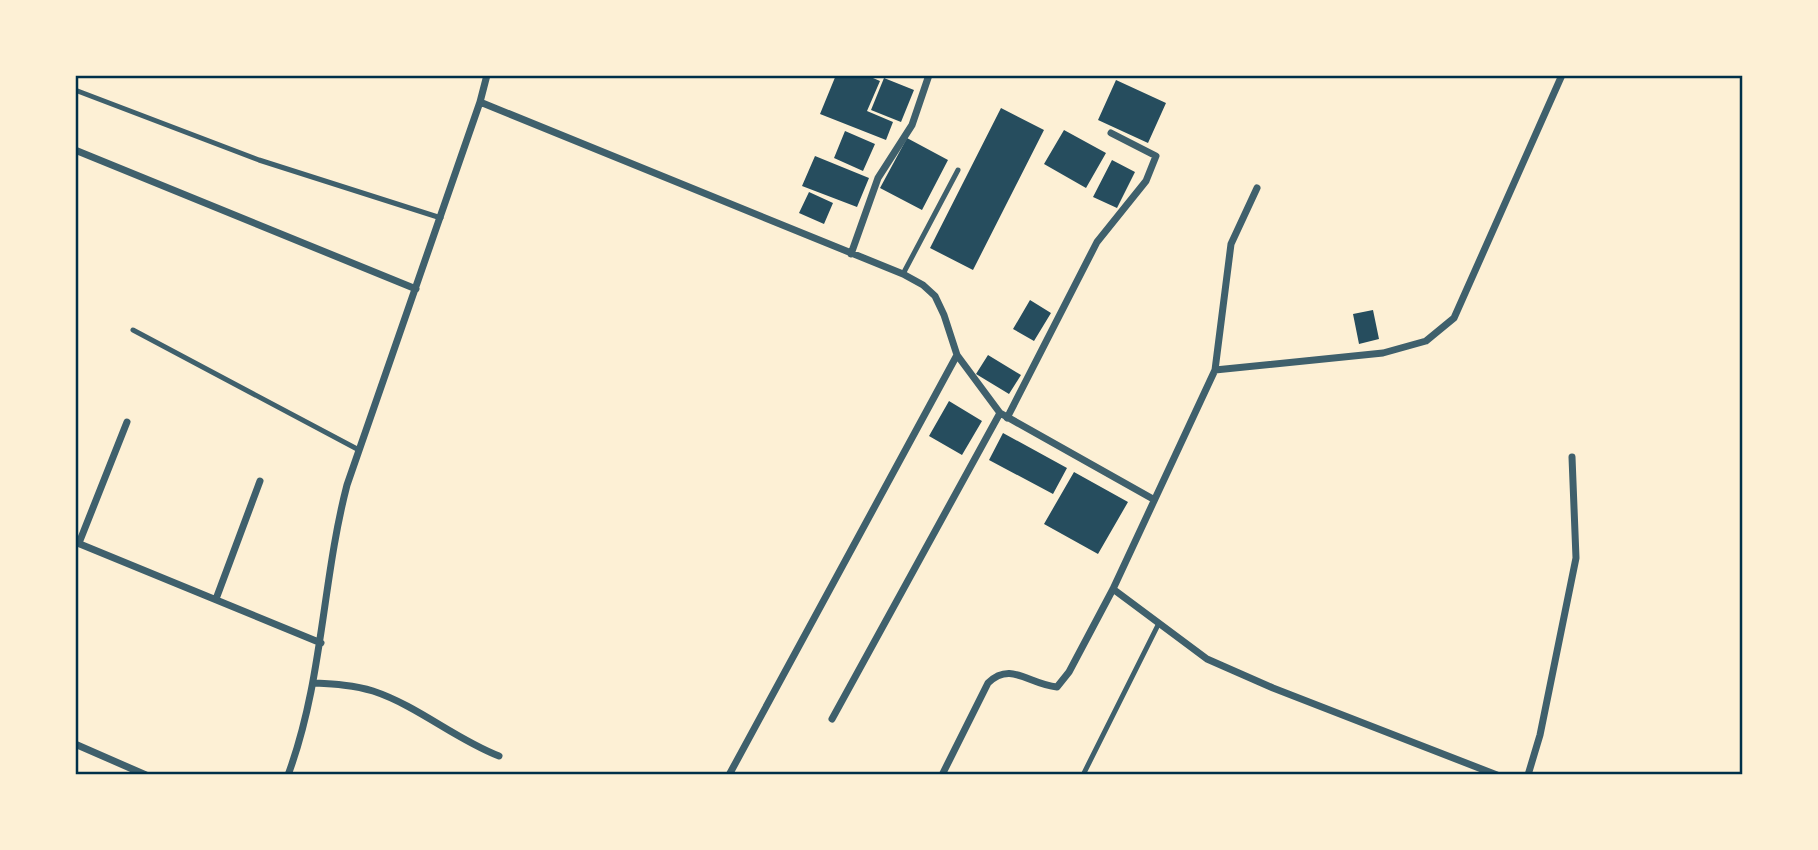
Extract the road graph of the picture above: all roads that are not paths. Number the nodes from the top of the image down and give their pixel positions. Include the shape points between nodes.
1 (487, 75) edge
2 (1562, 75) edge
3 (927, 76) edge
4 (75, 90) edge
5 (480, 102) junction
6 (1111, 133) dead end
7 (75, 150) edge
8 (958, 170) dead end
9 (1256, 188) dead end
10 (441, 218) junction
11 (851, 254) junction
12 (903, 274) junction
13 (416, 289) junction
14 (133, 330) dead end
15 (957, 355) junction
16 (1214, 370) junction
17 (1003, 415) junction
18 (127, 422) dead end
19 (359, 450) junction
20 (1572, 457) dead end
21 (260, 481) dead end
22 (1153, 499) junction
23 (77, 542) edge
24 (1113, 589) junction
25 (216, 599) junction
26 (1159, 623) junction
27 (321, 643) junction
28 (314, 683) junction
29 (832, 719) dead end
30 (75, 744) edge
31 (499, 756) dead end
32 (146, 775) edge
33 (288, 775) edge
34 (729, 775) edge
35 (942, 775) edge
36 (1083, 775) edge
37 (1497, 775) edge
38 (1528, 775) edge

1 - 5 street
2 - 16 street via 1454,318 1426,341 1383,353
3 - 11 street via 912,125 878,178
4 - 10 lane via 259,160
5 - 10 street
5 - 11 street
6 - 17 street via 1156,156 1146,181 1097,242
7 - 13 street
8 - 12 lane
9 - 16 street via 1231,244
10 - 13 street
11 - 12 street
12 - 15 street via 934,296
13 - 19 street
14 - 19 lane
15 - 17 street
15 - 34 street
16 - 22 street
17 - 22 street
17 - 29 street
18 - 23 street
19 - 27 street via 338,523
20 - 38 street via 1576,558
21 - 25 street
22 - 24 street
23 - 25 street
24 - 26 street
24 - 35 street via 1057,687 1009,672 988,683
25 - 27 street
26 - 36 lane
26 - 37 street via 1208,659
27 - 28 street
28 - 31 street via 373,691
28 - 33 street
30 - 32 street

